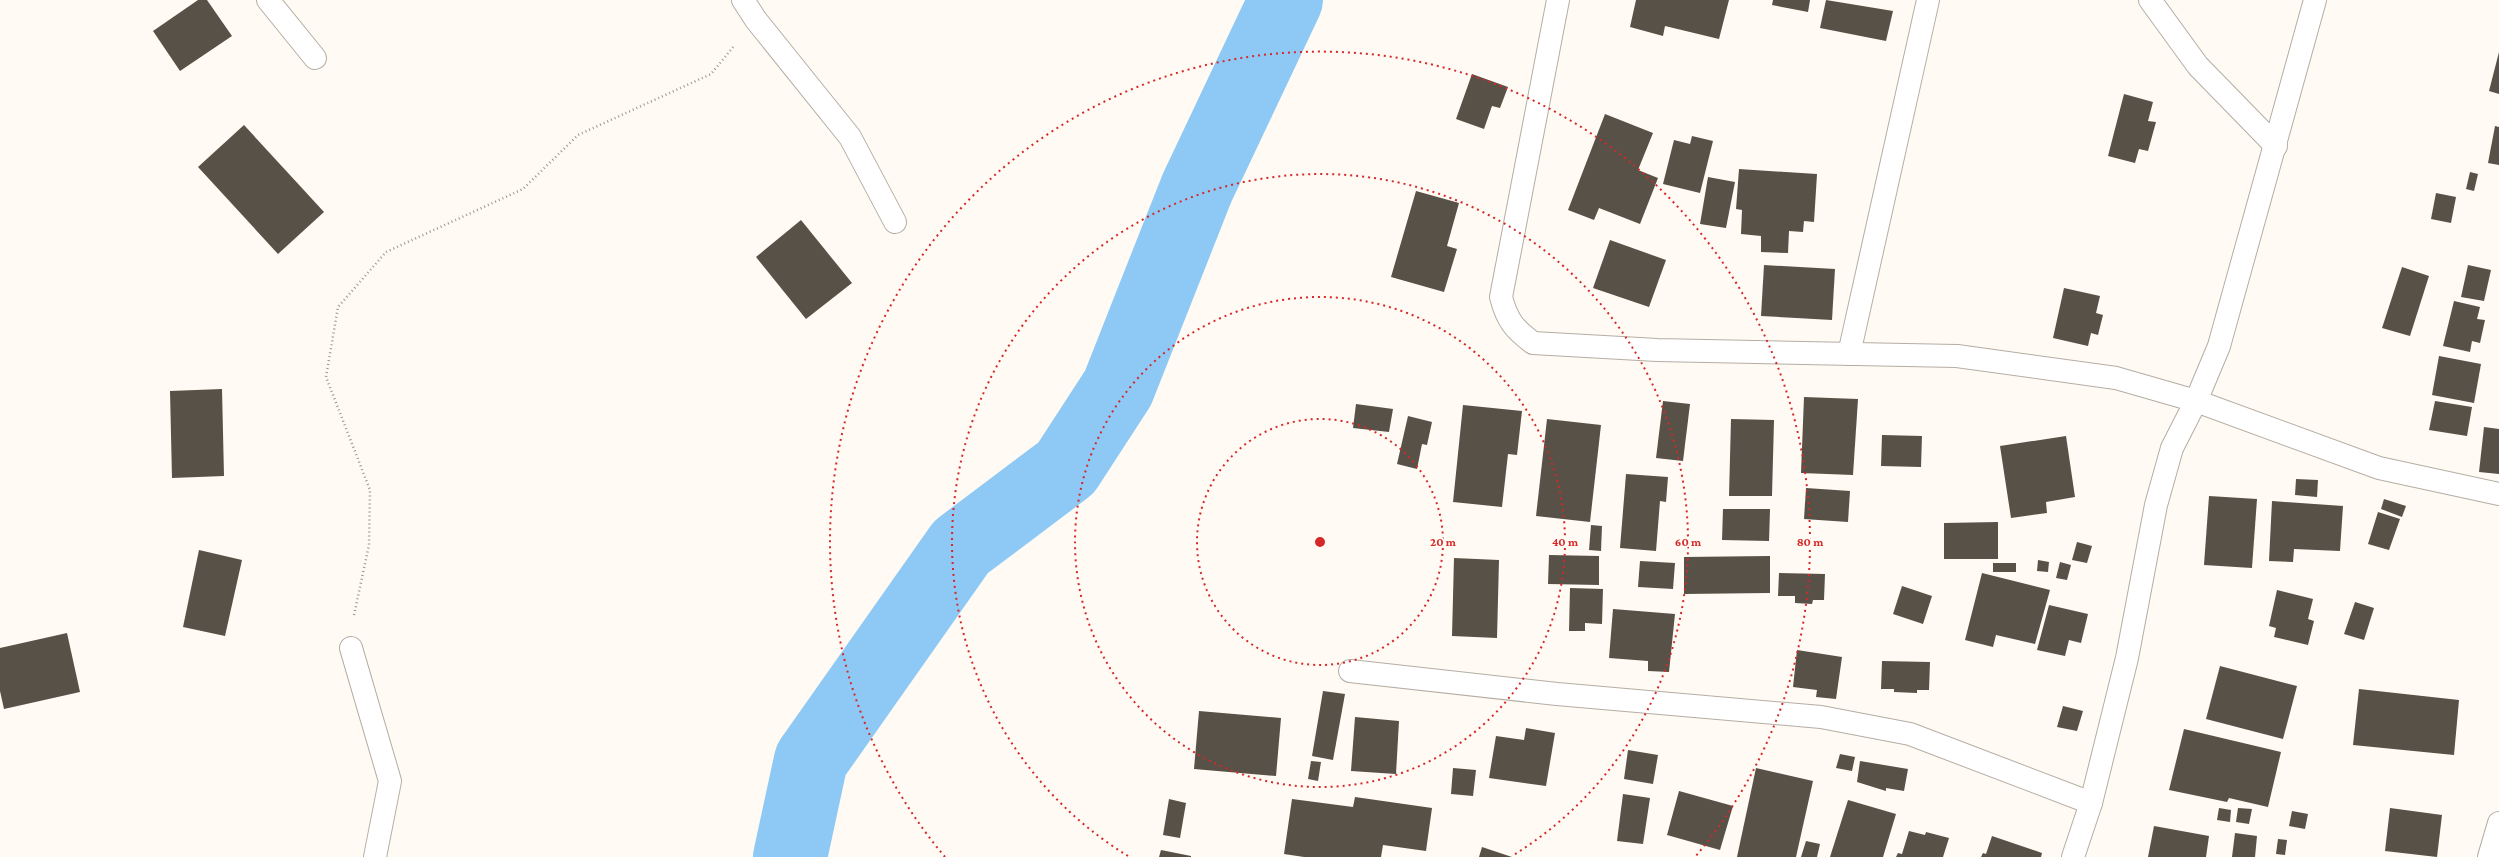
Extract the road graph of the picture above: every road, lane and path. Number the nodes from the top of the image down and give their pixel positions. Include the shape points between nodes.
1 (268, 0) edge
2 (743, 0) edge
3 (1558, 0) edge
4 (1928, 0) edge
5 (2150, 0) edge
6 (2314, 0) edge
7 (756, 20) junction
8 (315, 58) dead end
9 (2276, 146) junction
10 (895, 222) dead end
11 (1849, 354) junction
12 (2196, 401) junction
13 (2499, 494) edge
14 (351, 648) joint
15 (1350, 671) dead end
16 (2091, 803) junction
17 (2499, 823) edge
18 (375, 857) edge
19 (2074, 857) edge
20 (2489, 857) edge

1 - 8 street
2 - 7 street
3 - 11 street via 1501,297 1506,316 1519,333 1533,343 1657,350
4 - 11 street
5 - 9 street via 2198,66
6 - 9 street
7 - 10 street via 850,137
7 - 14 path via 711,74 578,135 524,189 386,252 338,307 326,377 370,490 369,545 355,603
9 - 12 street via 2219,346
11 - 12 street via 1957,356 2116,378
12 - 13 street via 2379,468
12 - 16 street via 2172,448 2156,505 2127,658
14 - 18 street via 390,781
15 - 16 street via 1557,694 1821,717 1910,734
16 - 19 street
17 - 20 street

